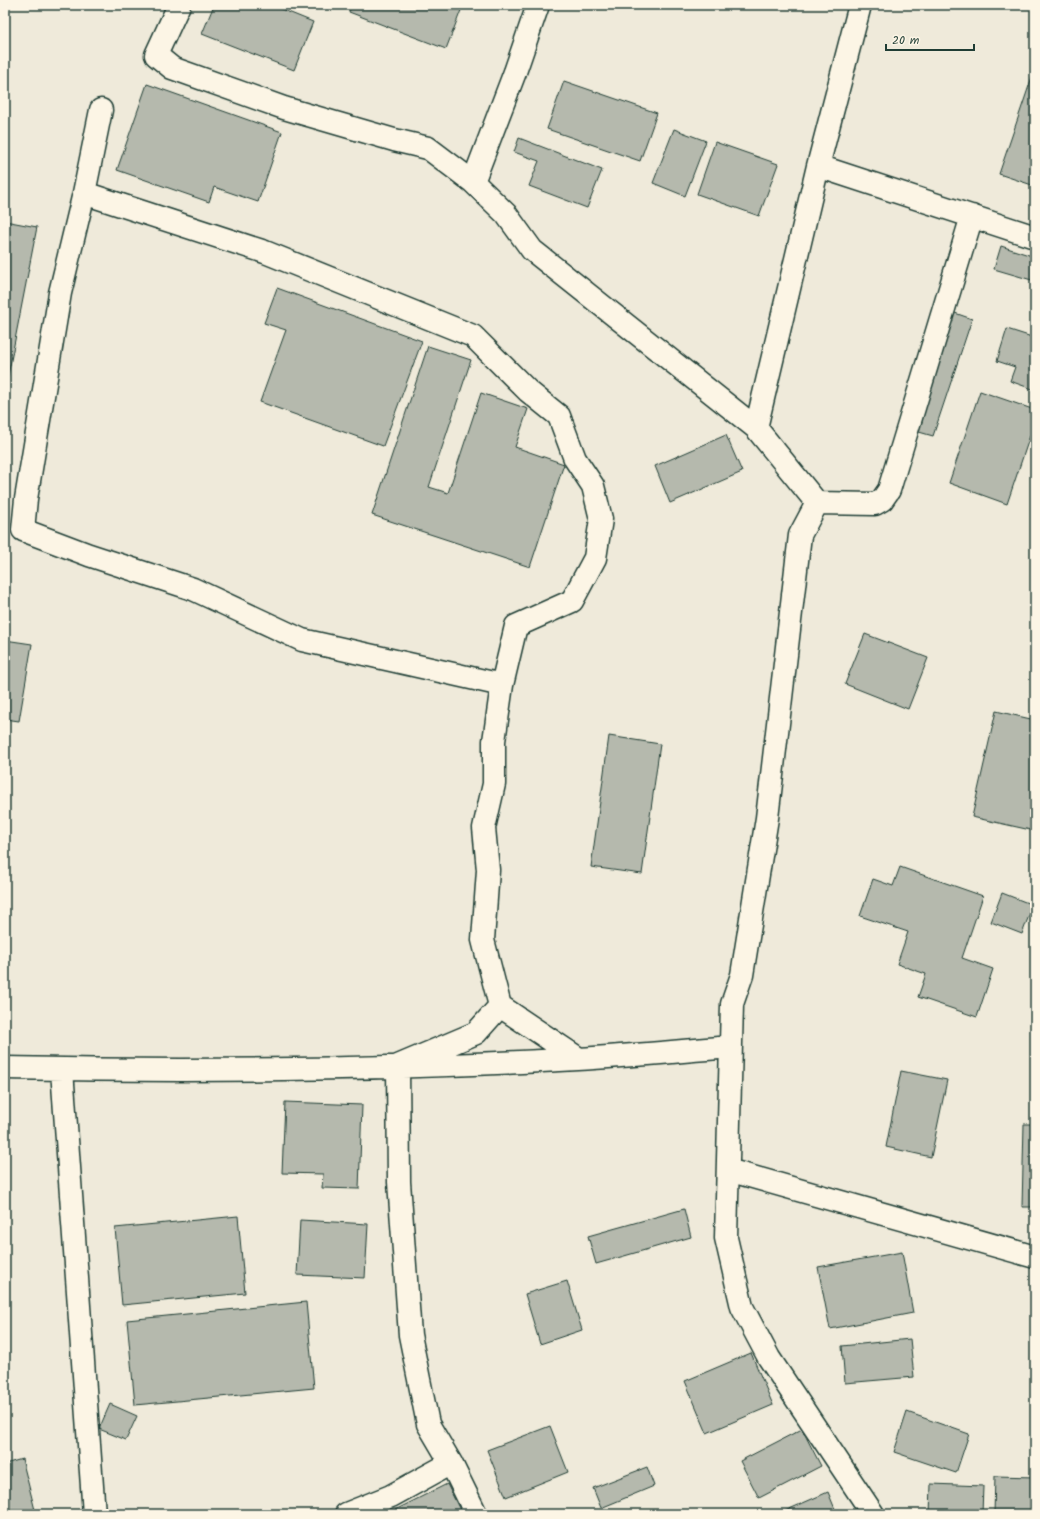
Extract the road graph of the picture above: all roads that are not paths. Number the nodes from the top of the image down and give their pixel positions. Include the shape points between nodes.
1 (179, 5) edge
2 (538, 5) edge
3 (860, 5) edge
4 (101, 110) dead end
5 (818, 166) junction
6 (473, 182) junction
7 (84, 193) junction
8 (972, 216) junction
9 (1035, 236) edge
10 (756, 428) junction
11 (817, 503) junction
12 (502, 685) junction
13 (500, 1006) junction
14 (731, 1047) junction
15 (579, 1059) junction
16 (398, 1066) junction
17 (5, 1068) edge
18 (62, 1070) junction
19 (728, 1170) junction
20 (1035, 1257) edge
21 (451, 1464) junction
22 (94, 1514) edge
23 (346, 1514) edge
24 (476, 1514) edge
25 (873, 1514) edge

1 - 6 street via 156,55 172,68 284,108 428,148
2 - 6 street via 516,72
3 - 5 street
4 - 7 street
5 - 8 street
5 - 10 street
6 - 10 street via 506,214 532,250
7 - 12 street via 60,293 23,530 193,589 302,640
7 - 12 street via 265,252 473,336 528,391 559,416 575,459 593,486 601,519 595,558 572,601 516,626
8 - 9 street
8 - 11 street via 889,490 882,500 875,504
10 - 11 street
11 - 14 street via 800,536 767,818 742,975 732,1004
12 - 13 street via 494,741 494,784 484,828 488,870 483,940
13 - 15 street
13 - 16 street via 476,1033
14 - 15 street
14 - 19 street
15 - 16 street
16 - 18 street via 250,1070
16 - 21 street via 400,1182 410,1335 428,1424
17 - 18 street
18 - 22 street
19 - 20 street
19 - 25 street via 726,1238 742,1307 769,1358
21 - 23 street via 391,1496
21 - 24 street

